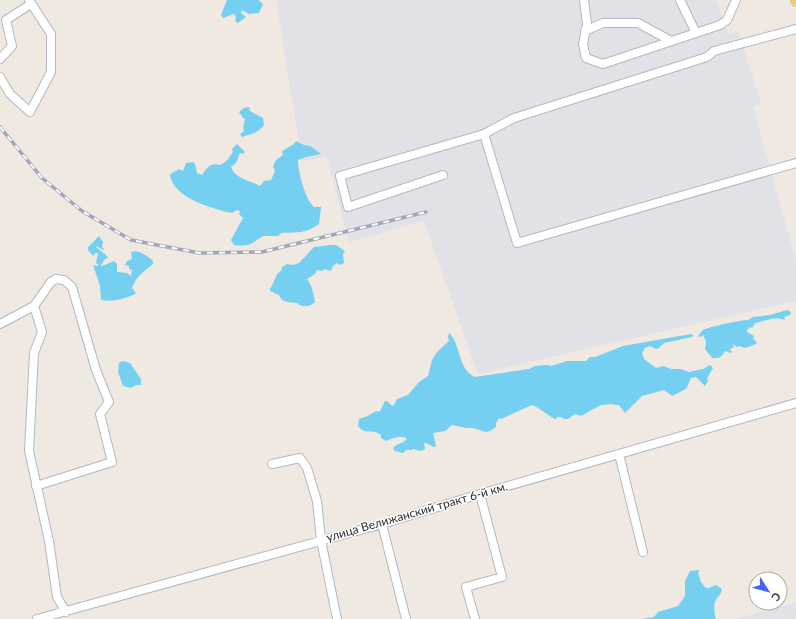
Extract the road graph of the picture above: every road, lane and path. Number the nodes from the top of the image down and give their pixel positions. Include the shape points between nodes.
1 (584, 0) edge
2 (680, 0) edge
3 (736, 0) edge
4 (30, 2) edge
5 (796, 29) edge
6 (585, 31) junction
7 (696, 33) junction
8 (671, 41) junction
9 (0, 59) edge
10 (0, 76) edge
11 (484, 134) junction
12 (796, 163) edge
13 (443, 175) dead end
14 (34, 306) junction
15 (0, 324) edge
16 (796, 403) edge
17 (619, 454) junction
18 (272, 464) dead end
19 (36, 486) junction
20 (480, 494) junction
21 (382, 524) junction
22 (321, 540) junction
23 (643, 552) dead end
24 (66, 612) junction
25 (38, 619) edge
26 (337, 619) edge
27 (406, 619) edge
28 (475, 619) edge

1 - 6 street via 587,24
2 - 7 street
3 - 7 street via 727,20
4 - 9 street via 6,20 12,46
4 - 10 street via 51,34 51,72 30,112 10,94
5 - 11 street via 714,51 708,57 514,118
6 - 8 street via 603,23 638,23
6 - 8 street via 583,44 586,58 603,64
7 - 8 street
11 - 12 street via 517,242
11 - 13 street via 340,176 348,207
14 - 15 street
14 - 19 street via 42,332 34,353 29,451
14 - 19 street via 56,278 64,280 72,287 96,370 109,402 100,414 112,462
16 - 17 street, улица Велижанский тракт 6-й км.
17 - 20 street, улица Велижанский тракт 6-й км.
17 - 23 street
18 - 22 street via 300,458 308,468 317,500
19 - 24 street via 49,541 57,597
20 - 21 street, улица Велижанский тракт 6-й км.
20 - 28 street via 502,577 466,587
21 - 22 street, улица Велижанский тракт 6-й км.
21 - 27 street
22 - 24 street, улица Велижанский тракт 6-й км.
22 - 26 street
24 - 25 street, улица Велижанский тракт 6-й км.

